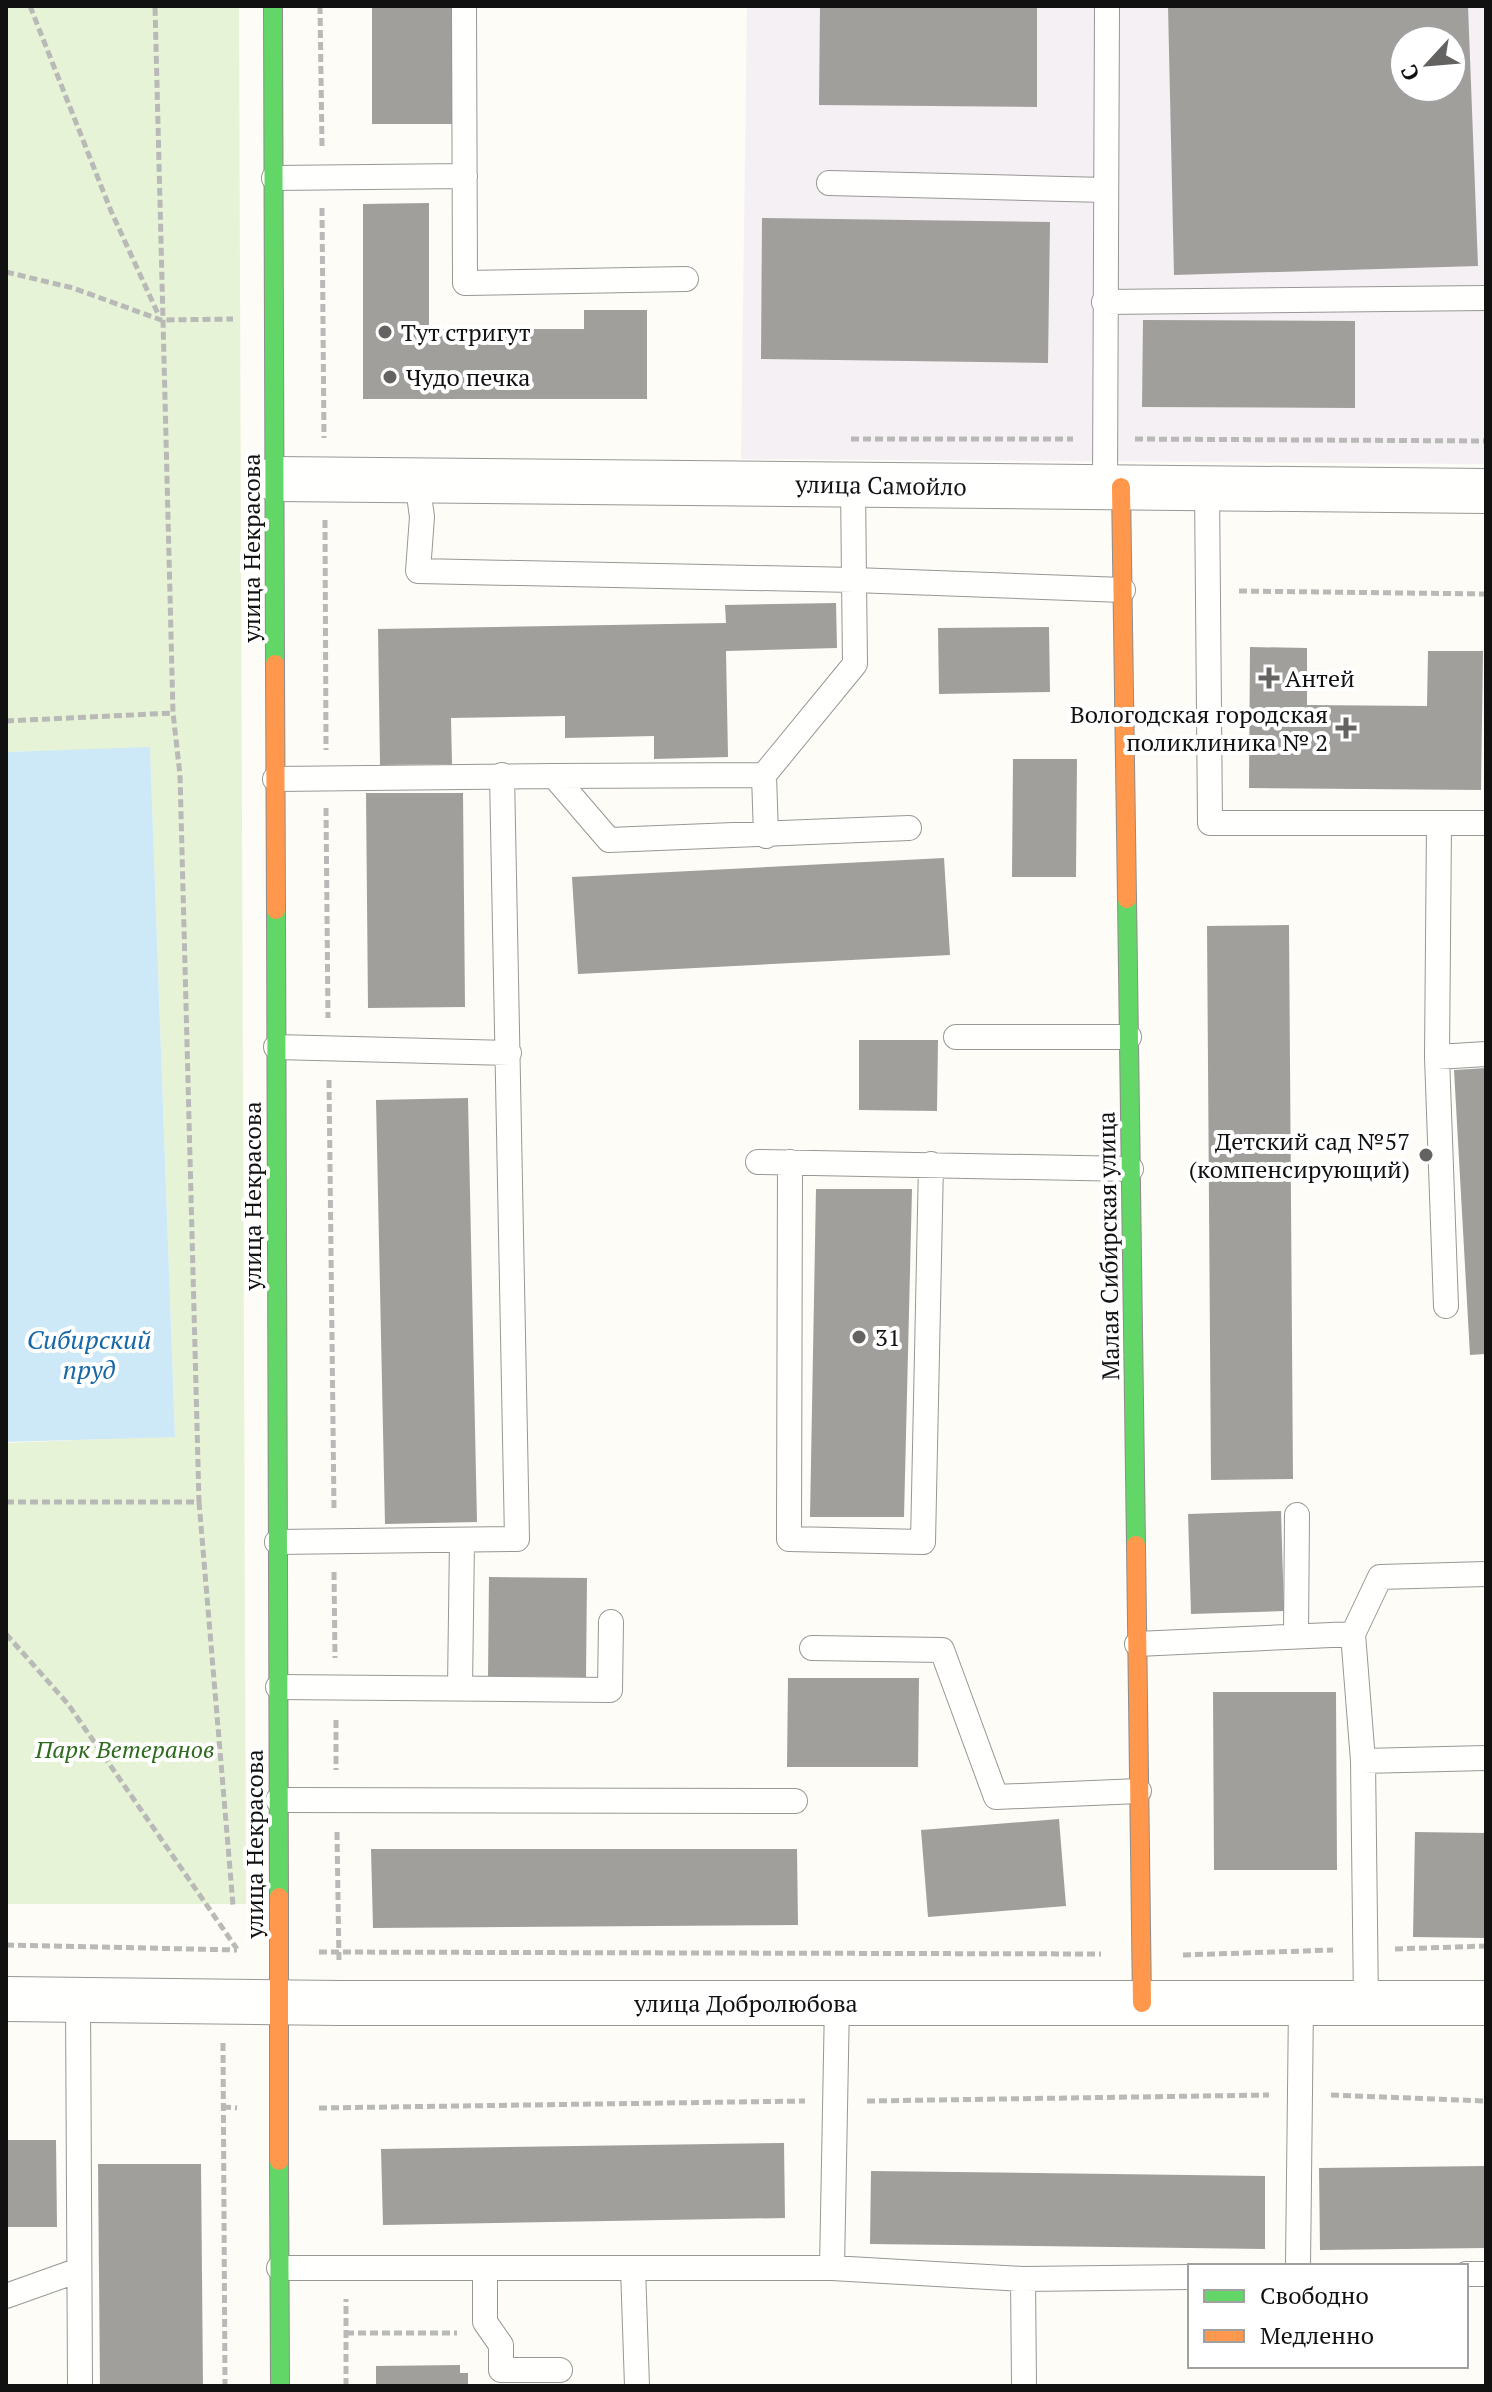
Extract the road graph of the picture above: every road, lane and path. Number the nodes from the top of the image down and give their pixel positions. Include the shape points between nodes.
1 (30, 6) edge
2 (155, 6) edge
3 (273, 6) edge
4 (320, 6) edge
5 (464, 6) edge
6 (1107, 6) edge
7 (465, 176) junction
8 (322, 177) junction
9 (274, 178) junction
10 (829, 183) dead end
11 (1105, 190) junction
12 (6, 272) edge
13 (686, 279) dead end
14 (1486, 298) edge
15 (1104, 302) junction
16 (274, 318) junction
17 (161, 320) junction
18 (836, 439) dead end
19 (1105, 439) junction
20 (1486, 441) edge
21 (332, 460) junction
22 (275, 479) junction
23 (417, 480) junction
24 (853, 484) junction
25 (1113, 487) junction
26 (1207, 488) junction
27 (1486, 491) edge
28 (854, 580) junction
29 (1123, 590) junction
30 (1208, 591) junction
31 (1486, 594) edge
32 (173, 713) junction
33 (6, 721) edge
34 (502, 775) junction
35 (764, 775) junction
36 (554, 776) junction
37 (326, 778) junction
38 (275, 779) junction
39 (1439, 823) junction
40 (1486, 823) edge
41 (909, 828) dead end
42 (766, 836) junction
43 (956, 1037) dead end
44 (1129, 1037) junction
45 (276, 1047) junction
46 (329, 1048) junction
47 (509, 1053) junction
48 (1486, 1054) edge
49 (1437, 1057) junction
50 (758, 1162) dead end
51 (790, 1162) junction
52 (931, 1164) junction
53 (1131, 1169) junction
54 (1446, 1306) dead end
55 (6, 1502) edge
56 (199, 1502) junction
57 (1297, 1515) dead end
58 (462, 1540) junction
59 (334, 1541) junction
60 (277, 1542) junction
61 (1486, 1574) edge
62 (611, 1622) dead end
63 (6, 1634) edge
64 (1353, 1634) junction
65 (1296, 1636) junction
66 (1137, 1644) junction
67 (812, 1648) dead end
68 (278, 1687) junction
69 (335, 1688) junction
70 (460, 1688) junction
71 (1486, 1758) edge
72 (1363, 1761) junction
73 (1139, 1791) junction
74 (278, 1800) junction
75 (337, 1800) junction
76 (795, 1801) dead end
77 (235, 1919) dead end
78 (236, 1934) dead end
79 (6, 1945) edge
80 (1486, 1946) edge
81 (1365, 1949) junction
82 (237, 1950) junction
83 (278, 1952) junction
84 (338, 1952) junction
85 (1141, 1955) junction
86 (6, 1999) edge
87 (78, 1999) junction
88 (223, 1999) junction
89 (277, 2001) junction
90 (339, 2003) junction
91 (837, 2003) junction
92 (1142, 2003) junction
93 (1366, 2003) junction
94 (1486, 2003) edge
95 (1301, 2004) junction
96 (1300, 2094) junction
97 (836, 2101) junction
98 (1486, 2101) edge
99 (278, 2109) junction
100 (1298, 2264) edge
101 (279, 2268) junction
102 (346, 2268) junction
103 (485, 2268) junction
104 (633, 2268) junction
105 (832, 2268) junction
106 (79, 2270) junction
107 (1188, 2277) edge
108 (1023, 2279) junction
109 (6, 2296) edge
110 (346, 2333) junction
111 (493, 2333) junction
112 (560, 2370) dead end
113 (80, 2386) edge
114 (225, 2386) edge
115 (280, 2386) edge
116 (346, 2386) edge
117 (637, 2386) edge
118 (1024, 2386) edge

1 - 17 path via 111,211
2 - 17 path
3 - 9 street, улица Некрасова
4 - 8 path
5 - 7 lane
6 - 11 lane
7 - 8 lane
7 - 13 lane via 465,283
8 - 9 lane
8 - 21 path via 324,440
9 - 16 street, улица Некрасова
10 - 11 lane
11 - 15 lane
12 - 17 path via 73,288
14 - 15 lane
15 - 19 lane
16 - 17 path
16 - 22 street, улица Некрасова
17 - 32 path
18 - 19 path
19 - 20 path
19 - 25 lane
21 - 22 street, улица Самойло
21 - 23 street, улица Самойло
21 - 37 path
22 - 38 street, улица Некрасова
23 - 24 street, улица Самойло
23 - 28 lane via 422,517 418,571
24 - 25 street, улица Самойло
24 - 28 lane
25 - 26 street, улица Самойло
25 - 29 street, Малая Сибирская улица
26 - 27 street, улица Самойло
26 - 30 lane
28 - 29 lane
28 - 35 lane via 855,664
29 - 44 street, Малая Сибирская улица
30 - 31 path
30 - 39 lane via 1210,823
32 - 33 path
32 - 56 path via 180,775
34 - 36 lane
34 - 37 lane
34 - 47 lane
35 - 36 lane
35 - 42 lane
36 - 42 lane via 609,840
37 - 38 lane
37 - 46 path
38 - 45 street, улица Некрасова
39 - 40 lane
39 - 49 lane
41 - 42 lane
43 - 44 lane
44 - 53 street, Малая Сибирская улица
45 - 46 lane
45 - 60 street, улица Некрасова
46 - 47 lane
46 - 59 path
47 - 58 lane via 517,1539
48 - 49 lane
49 - 54 lane
50 - 51 lane
51 - 52 lane
51 - 52 lane via 789,1539 908,1542 923,1542
52 - 53 lane
53 - 66 street, Малая Сибирская улица
55 - 56 path
56 - 77 path
57 - 65 lane
58 - 59 lane
58 - 70 lane
59 - 60 lane
59 - 69 path
60 - 68 street, улица Некрасова
61 - 64 lane via 1380,1577
62 - 70 lane via 610,1690
63 - 82 path via 68,1704
64 - 65 lane
64 - 72 lane
65 - 66 lane
66 - 73 street, Малая Сибирская улица
67 - 73 lane via 942,1650 996,1797
68 - 69 lane
68 - 74 street, улица Некрасова
69 - 70 lane
69 - 75 path
71 - 72 lane
72 - 81 lane
73 - 85 street, Малая Сибирская улица
74 - 75 lane
74 - 83 street, улица Некрасова
75 - 76 lane
75 - 84 path
78 - 82 path
79 - 82 path
80 - 81 path
81 - 85 path
81 - 93 lane
82 - 83 path
83 - 84 path
83 - 89 street, улица Некрасова
84 - 85 path
84 - 90 path
85 - 92 street, Малая Сибирская улица
86 - 87 street, улица Добролюбова
87 - 88 street, улица Добролюбова
87 - 106 lane
88 - 89 street, улица Добролюбова
88 - 114 path
89 - 90 street, улица Добролюбова
89 - 99 street, улица Некрасова
90 - 91 street, улица Добролюбова
91 - 92 street, улица Добролюбова
91 - 97 lane
92 - 95 street, улица Добролюбова
93 - 94 street, улица Добролюбова
93 - 95 street, улица Добролюбова
95 - 96 lane
96 - 97 path
96 - 98 path
96 - 100 lane
97 - 99 path
97 - 105 lane
99 - 101 street, улица Некрасова
101 - 102 lane
101 - 115 street, улица Некрасова
102 - 103 lane
102 - 110 path
103 - 104 lane
103 - 111 lane via 485,2322
104 - 105 lane
104 - 117 lane
105 - 108 lane
106 - 109 lane
106 - 113 lane
107 - 108 lane
108 - 118 lane
110 - 111 path
110 - 116 path
111 - 112 lane via 501,2345 501,2370

